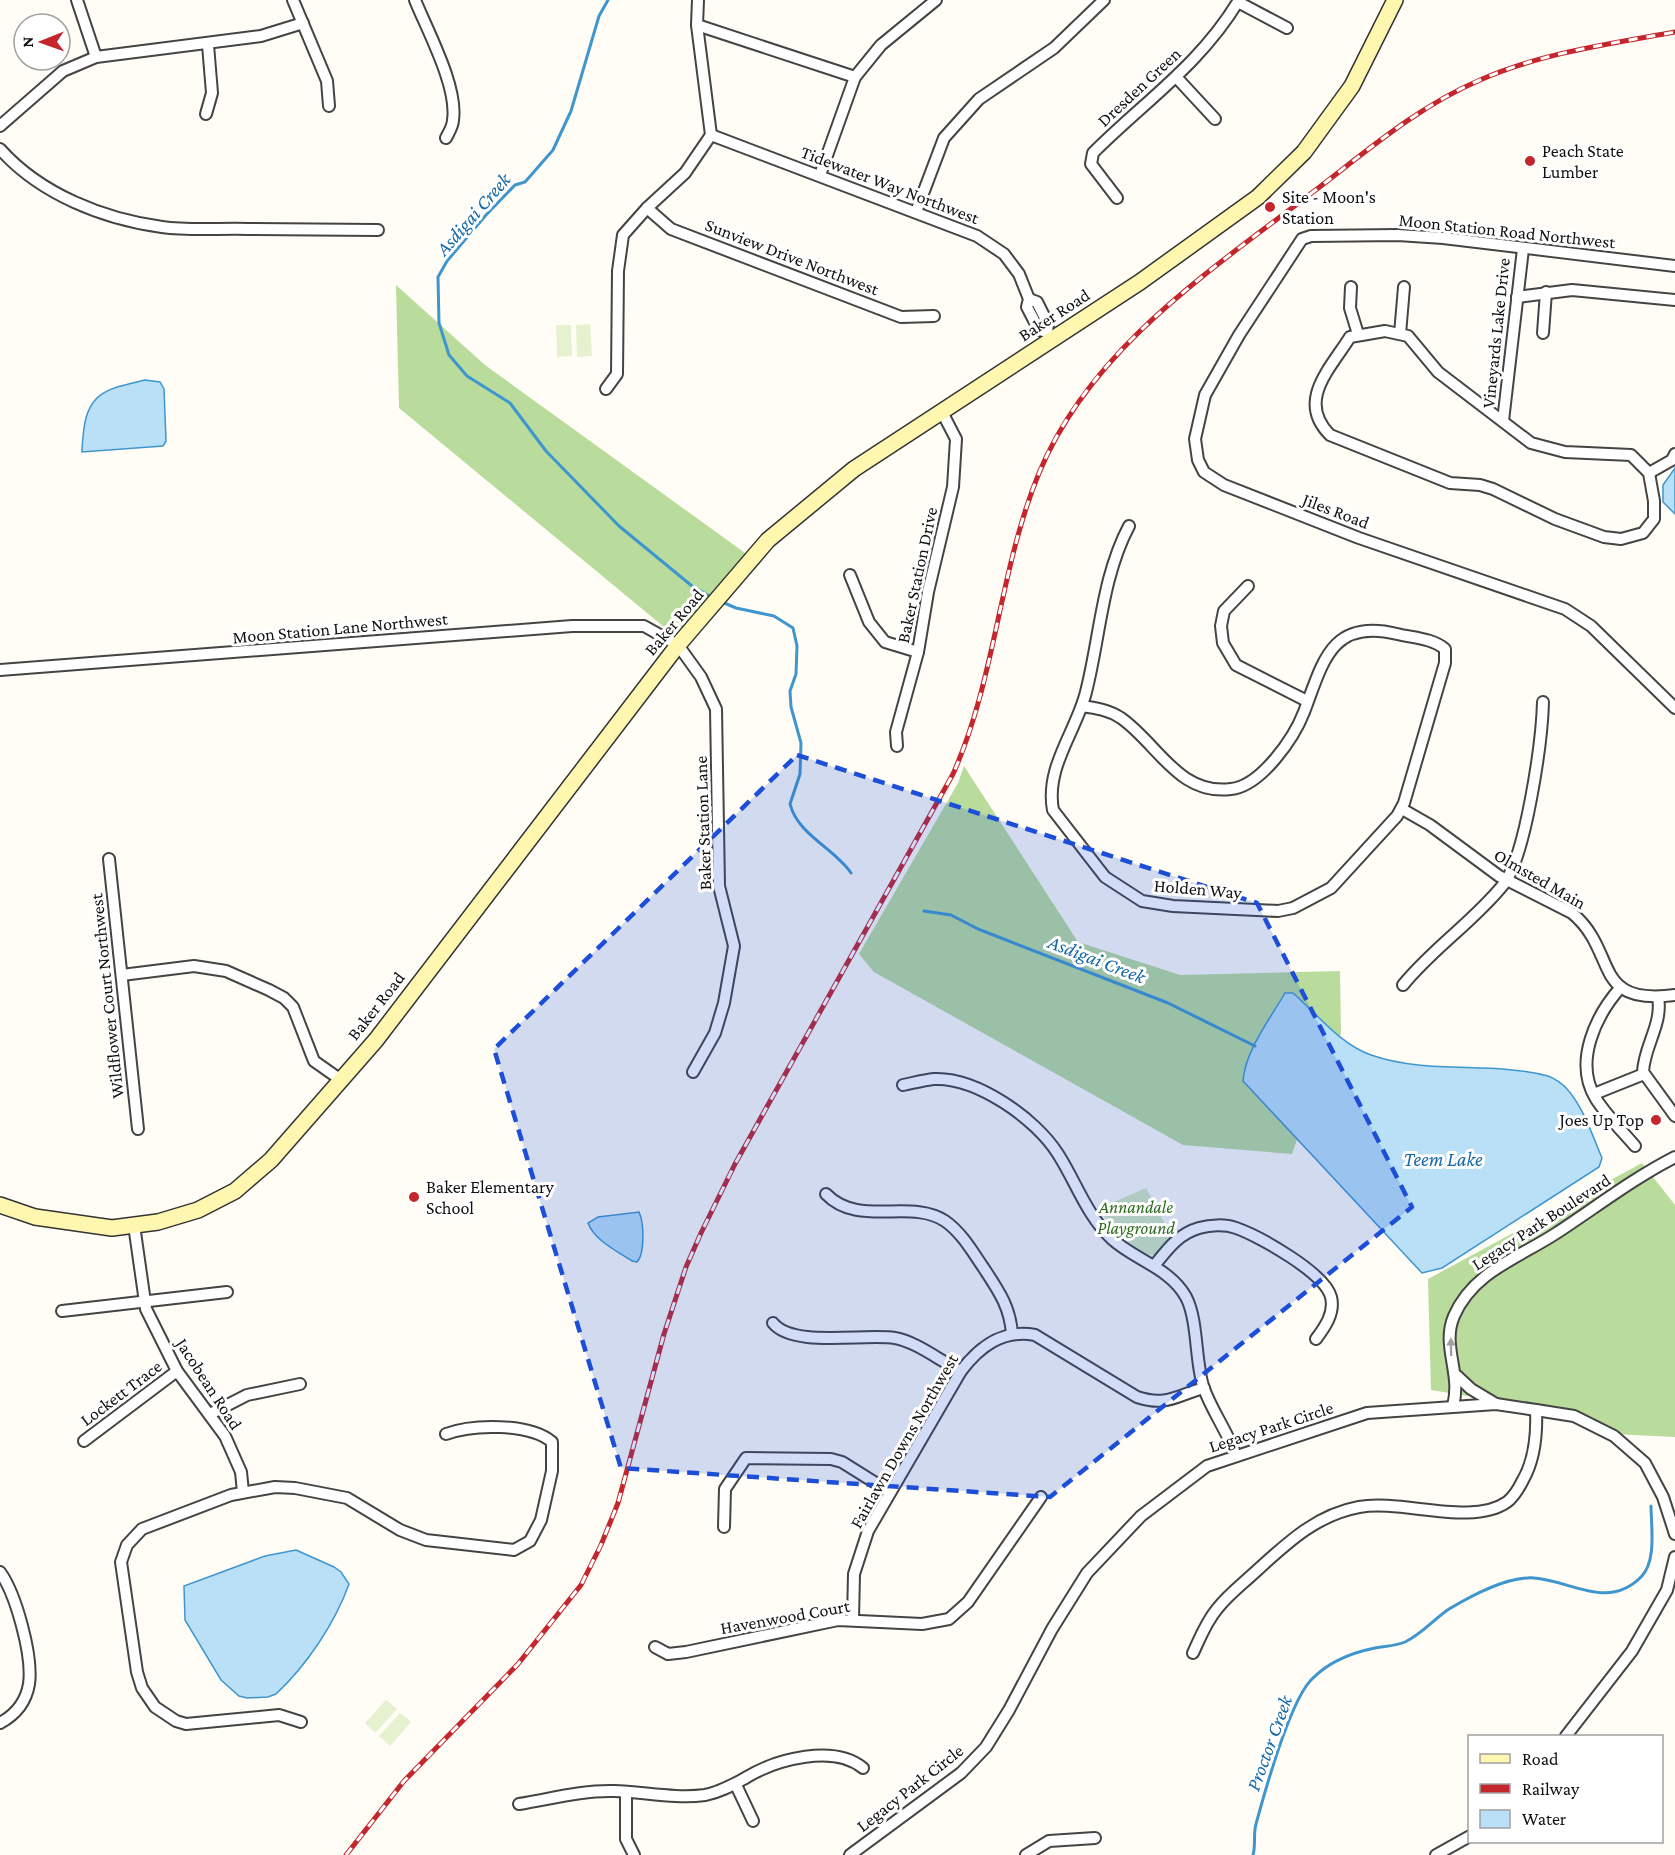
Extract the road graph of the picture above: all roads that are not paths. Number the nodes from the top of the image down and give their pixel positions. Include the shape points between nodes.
1 (77, 0) edge
2 (293, 0) edge
3 (415, 0) edge
4 (698, 0) edge
5 (936, 0) edge
6 (1104, 0) edge
7 (1395, 0) edge
8 (1238, 1) edge
9 (303, 23) junction
10 (697, 25) junction
11 (1287, 28) dead end
12 (208, 45) junction
13 (96, 57) junction
14 (855, 77) junction
15 (1177, 78) junction
16 (329, 106) dead end
17 (206, 114) dead end
18 (1215, 119) dead end
19 (0, 126) edge
20 (711, 135) junction
21 (446, 138) dead end
22 (0, 149) edge
23 (820, 175) junction
24 (1117, 198) dead end
25 (646, 208) junction
26 (916, 212) junction
27 (378, 230) dead end
28 (1300, 241) joint
29 (1523, 249) junction
30 (1675, 266) edge
31 (1351, 287) dead end
32 (1404, 287) dead end
33 (1546, 292) junction
34 (1517, 297) junction
35 (1675, 300) edge
36 (934, 316) dead end
37 (1543, 333) dead end
38 (1358, 334) junction
39 (1400, 334) junction
40 (1049, 336) junction
41 (606, 388) dead end
42 (942, 412) junction
43 (1503, 421) junction
44 (1675, 454) edge
45 (1649, 473) junction
46 (1129, 526) dead end
47 (850, 575) dead end
48 (1248, 586) dead end
49 (678, 645) junction
50 (918, 652) junction
51 (0, 670) edge
52 (1307, 701) junction
53 (1543, 702) dead end
54 (1082, 706) junction
55 (1675, 708) edge
56 (897, 746) dead end
57 (1401, 809) junction
58 (109, 859) dead end
59 (1507, 879) junction
60 (122, 975) junction
61 (1402, 986) dead end
62 (1620, 987) junction
63 (1675, 995) edge
64 (1658, 997) junction
65 (693, 1072) dead end
66 (1644, 1074) junction
67 (341, 1080) junction
68 (903, 1085) dead end
69 (1594, 1094) junction
70 (1675, 1116) edge
71 (138, 1129) dead end
72 (1635, 1146) dead end
73 (1675, 1157) edge
74 (826, 1194) dead end
75 (0, 1205) edge
76 (134, 1225) junction
77 (1154, 1266) junction
78 (227, 1292) dead end
79 (144, 1301) junction
80 (62, 1311) dead end
81 (773, 1323) dead end
82 (1012, 1334) junction
83 (1316, 1339) dead end
84 (177, 1371) junction
85 (961, 1371) junction
86 (1457, 1376) junction
87 (300, 1384) dead end
88 (1204, 1388) junction
89 (1496, 1404) junction
90 (1453, 1406) junction
91 (1536, 1410) junction
92 (210, 1414) junction
93 (446, 1434) dead end
94 (84, 1441) dead end
95 (1236, 1456) junction
96 (243, 1492) junction
97 (890, 1492) junction
98 (1041, 1497) dead end
99 (724, 1527) dead end
100 (1675, 1534) edge
101 (1675, 1557) edge
102 (0, 1572) edge
103 (853, 1619) junction
104 (655, 1647) dead end
105 (1192, 1653) dead end
106 (302, 1722) dead end
107 (0, 1724) edge
108 (1568, 1735) edge
109 (863, 1768) dead end
110 (736, 1785) junction
111 (626, 1792) junction
112 (519, 1804) dead end
113 (753, 1821) dead end
114 (1468, 1837) edge
115 (1095, 1838) dead end
116 (634, 1855) edge
117 (850, 1855) edge
118 (1026, 1855) edge
119 (1436, 1855) edge

1 - 13 street
2 - 9 street
3 - 21 street via 454,106 453,123
4 - 10 street
5 - 14 street via 881,45
6 - 26 street via 1054,48 979,99 944,138
7 - 40 main road, Baker Road via 1353,86 1304,152 1279,178 1211,233
8 - 11 street
8 - 15 street, Dresden Green via 1211,42
9 - 12 street via 261,36
9 - 16 street via 327,81
10 - 14 street
10 - 20 street
12 - 13 street
12 - 17 street via 212,93
13 - 19 street via 63,71
14 - 23 street
15 - 18 street
15 - 24 street, Dresden Green via 1093,153 1091,164
20 - 23 street, Tidewater Way Northwest
20 - 25 street via 685,173
22 - 27 street via 49,189 128,221 164,228
23 - 26 street, Tidewater Way Northwest
25 - 36 street, Sunview Drive Northwest via 671,229 879,309 902,317
25 - 41 street via 623,235 618,271 617,374
26 - 40 street, Tidewater Way Northwest via 977,236 1004,254 1019,274 1029,299 1037,302 1048,324
28 - 29 street, Moon Station Road Northwest via 1311,236 1398,235
28 - 55 street, Jiles Road via 1205,395 1195,439 1204,472 1224,486 1580,617
29 - 30 street, Moon Station Road Northwest
29 - 34 street, Vineyards Lake Drive
31 - 38 street via 1350,308
32 - 39 street
33 - 34 street
33 - 35 street via 1572,290
33 - 37 street
34 - 43 street, Vineyards Lake Drive
38 - 39 street
38 - 45 street via 1350,337 1316,392 1314,405 1319,424 1330,435 1450,483 1493,489 1555,519 1612,538 1642,533 1653,519
39 - 43 street via 1414,341 1438,372
40 - 42 main road, Baker Road
42 - 49 main road, Baker Road via 833,484 768,540
42 - 50 street, Baker Station Drive via 956,438 957,453
43 - 45 street via 1542,448 1631,455
44 - 45 street via 1672,460
46 - 54 street, Holden Way via 1111,570
47 - 50 street via 869,622 885,642
48 - 52 street via 1224,611 1223,643 1236,665
49 - 51 street, Moon Station Lane Northwest via 644,626 572,626
49 - 65 street, Baker Station Lane via 702,676 716,709 719,886 734,946 715,1033
49 - 67 main road, Baker Road via 390,1022
50 - 56 street, Baker Station Drive via 896,732
52 - 54 street via 1297,726 1266,770 1240,788 1220,790 1190,783 1119,717
52 - 57 street, Holden Way via 1322,661 1354,632 1378,630 1439,644 1445,649
53 - 59 street via 1526,825
54 - 57 street, Holden Way via 1053,776 1053,810 1105,877 1142,901 1184,907 1278,911 1293,908 1331,888
57 - 59 street, Olmsted Main
58 - 60 street, Wildflower Court Northwest
59 - 61 street via 1472,919 1423,960
59 - 62 street, Olmsted Main via 1582,921
60 - 67 street via 194,966 226,971 269,990 293,1007 314,1061
60 - 71 street, Wildflower Court Northwest
62 - 64 street via 1634,996
62 - 69 street via 1595,1023 1588,1066
63 - 64 street
64 - 66 street via 1657,1024 1643,1065
66 - 69 street
66 - 70 street
67 - 76 main road, Baker Road via 271,1160 235,1191 198,1210
68 - 77 street via 934,1079 952,1081 968,1084 1004,1103 1052,1147 1103,1229 1136,1257
69 - 72 street
86 -> 73 street, Legacy Park Boulevard via 1449,1352 1453,1318 1468,1291 1506,1261 1554,1235 1641,1174
74 - 82 street via 847,1209 928,1215 946,1222 969,1246 1002,1295 1011,1314
75 - 76 main road, Baker Road via 35,1217 75,1224 112,1228
76 - 79 street, Jacobean Road
77 - 83 street via 1178,1239 1190,1232 1215,1226 1236,1228 1288,1257 1325,1284 1331,1311
77 - 88 street via 1176,1283 1187,1300
78 - 79 street
79 - 80 street
79 - 84 street, Jacobean Road
81 - 85 street via 796,1335 897,1338
82 - 85 street, Fairlawn Downs Northwest via 980,1349
82 - 88 street via 1035,1335 1149,1401 1178,1398
84 - 92 street, Jacobean Road
84 - 94 street, Lockett Trace
85 - 97 street, Fairlawn Downs Northwest
86 - 89 street
86 - 90 street, Legacy Park Boulevard
87 - 92 street via 247,1395
88 - 95 street
89 - 90 street, Legacy Park Circle
89 - 91 street, Legacy Park Circle
90 - 95 street, Legacy Park Circle via 1367,1413
91 - 100 street, Legacy Park Circle via 1574,1416 1614,1436 1645,1463 1664,1497
91 - 105 street via 1530,1469 1509,1501 1473,1512 1387,1505 1329,1515 1301,1531 1224,1601
92 - 96 street, Jacobean Road via 234,1455
93 - 96 street via 463,1428 513,1429 542,1433 552,1442 549,1489 541,1520 530,1541 514,1550 426,1540 400,1530 347,1498 295,1488
95 - 117 street, Legacy Park Circle via 1207,1466 1140,1516 1087,1573 986,1747 961,1773
96 - 106 street via 142,1529 127,1545 121,1562 137,1672 148,1699 176,1721 197,1724 279,1715
97 - 99 street via 831,1459 746,1458 725,1489
97 - 103 street, Fairlawn Downs Northwest via 859,1554 854,1574
98 - 103 street, Havenwood Court via 968,1602 949,1619 922,1624
101 - 108 street via 1667,1590 1632,1651
102 - 107 street via 16,1606 29,1668 25,1696 16,1713
103 - 104 street, Havenwood Court via 686,1652 668,1654
109 - 110 street via 853,1760 834,1756 796,1759
110 - 111 street via 706,1794
110 - 113 street
111 - 112 street via 598,1792
111 - 116 street via 626,1839
114 - 119 street
115 - 118 street via 1049,1841

